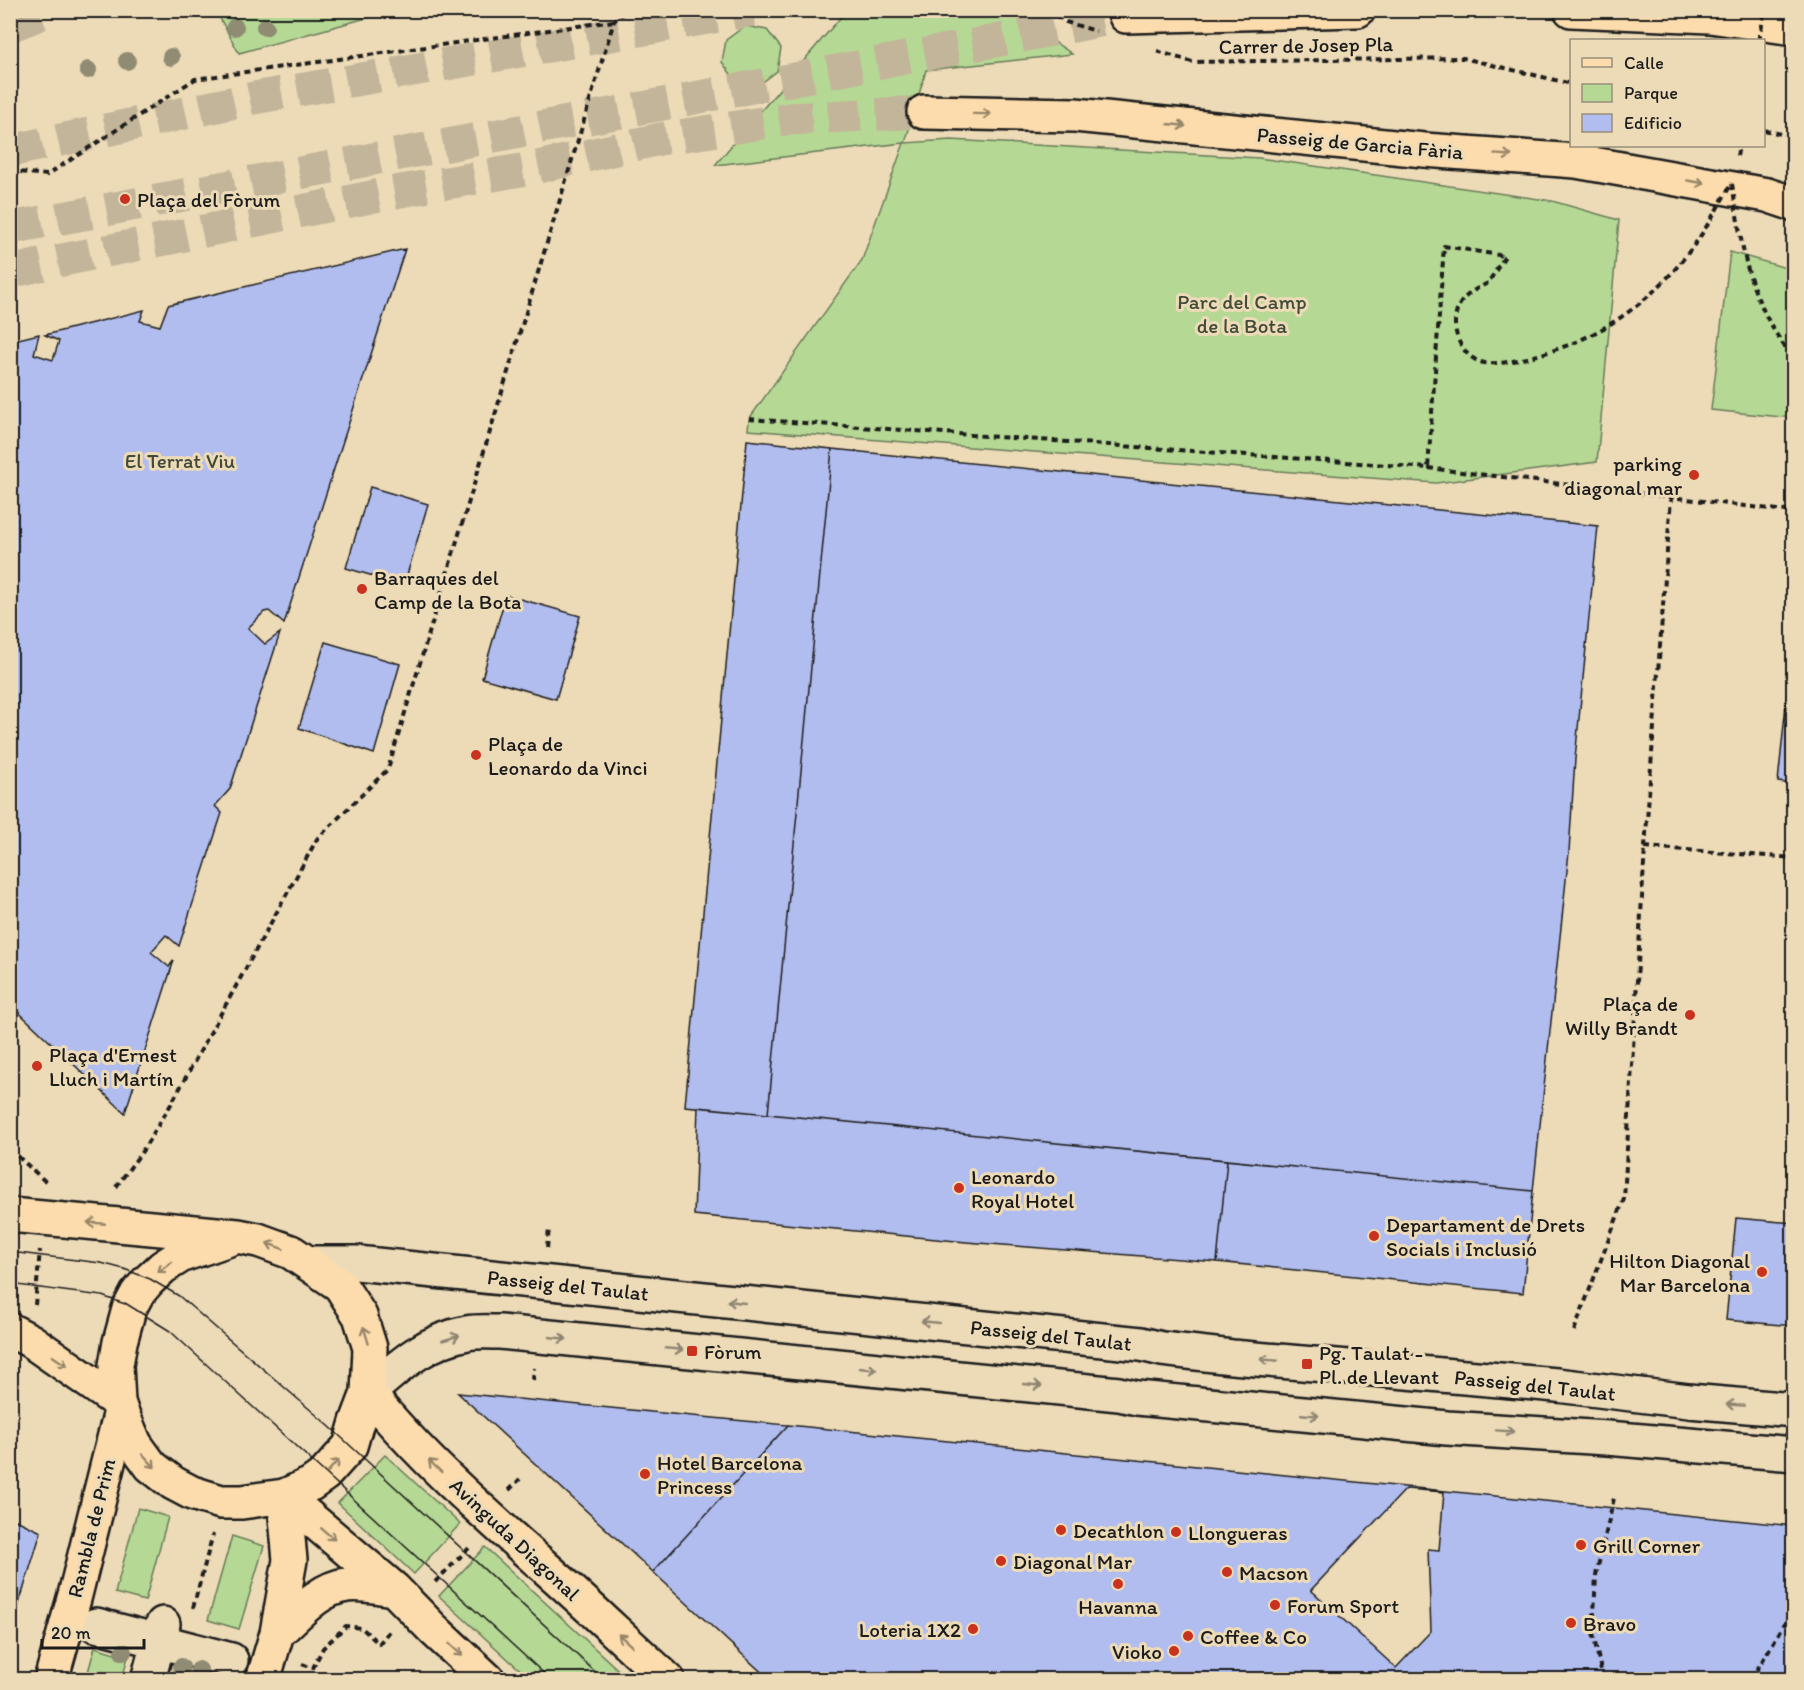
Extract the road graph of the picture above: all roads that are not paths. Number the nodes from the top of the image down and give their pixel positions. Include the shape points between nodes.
1 (1358, 10) edge
2 (1571, 10) edge
3 (1113, 24) road end
4 (1794, 27) edge
5 (924, 112) tunnel mouth
6 (1794, 204) edge
7 (10, 1215) edge
8 (238, 1236) junction
9 (309, 1263) junction
10 (10, 1330) edge
11 (368, 1393) junction
12 (119, 1406) junction
13 (1794, 1410) edge
14 (1794, 1454) edge
15 (284, 1496) junction
16 (394, 1589) junction
17 (96, 1625) dead end
18 (160, 1633) junction
19 (277, 1633) junction
20 (231, 1660) dead end
21 (51, 1680) edge
22 (148, 1680) edge
23 (263, 1680) edge
24 (488, 1680) edge
25 (668, 1680) edge

1 - 3 main road
2 - 4 main road via 1710,16
5 -> 6 main road, Passeig de Garcia Fària via 1075,115 1576,161 1767,195
8 -> 7 main road
9 -> 8 main road via 291,1252
8 -> 12 main road via 182,1255 163,1267 137,1294 129,1309 116,1365
11 -> 9 main road via 370,1348 360,1316 340,1285
13 -> 9 street, Passeig del Taulat via 1232,1357 1141,1344 357,1263
10 -> 12 main road
11 -> 14 street via 413,1355 439,1341 468,1333 500,1332 1436,1427
15 -> 11 main road via 325,1474 351,1446
25 -> 11 main road, Avinguda Diagonal via 495,1524 417,1448
12 -> 15 main road via 135,1444 151,1466 173,1484 221,1502
12 - 21 main road, Rambla de Prim
15 -> 16 main road
15 - 19 main road via 290,1560
16 - 19 main road via 345,1585 320,1595
16 -> 24 main road
17 - 18 street, Rambla de Prim
18 - 20 street, Rambla de Prim
18 - 22 street
19 - 23 main road

